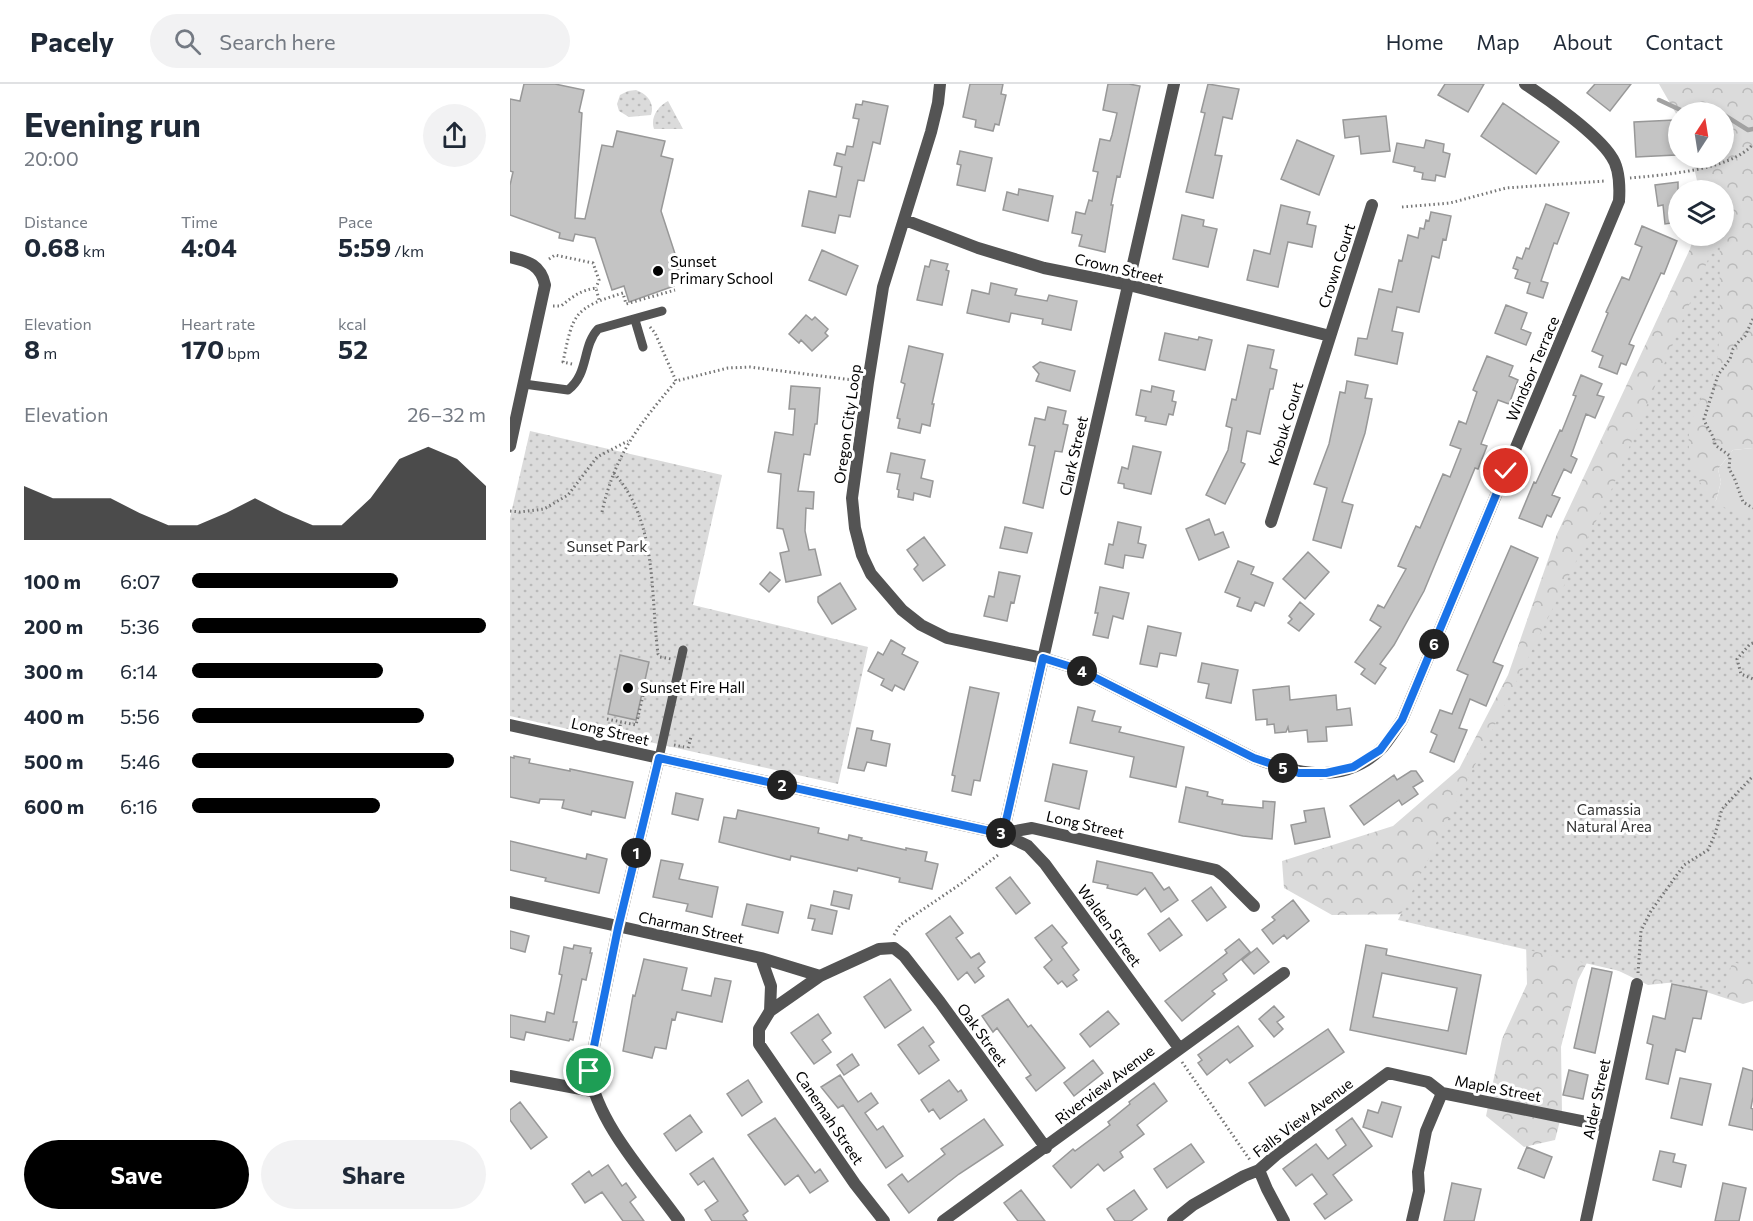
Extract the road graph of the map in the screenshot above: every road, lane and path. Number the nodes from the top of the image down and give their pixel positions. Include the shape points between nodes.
1 (940, 84) edge
2 (1174, 84) edge
3 (1525, 84) edge
4 (1753, 144) edge
5 (1630, 178) dead end
6 (1605, 181) dead end
7 (1372, 205) dead end
8 (1402, 207) dead end
9 (905, 220) junction
10 (510, 257) edge
11 (549, 259) dead end
12 (1129, 285) junction
13 (596, 288) junction
14 (599, 300) dead end
15 (553, 306) dead end
16 (662, 311) dead end
17 (1753, 319) edge
18 (635, 320) junction
19 (1330, 336) junction
20 (643, 347) dead end
21 (852, 380) dead end
22 (676, 381) junction
23 (524, 384) junction
24 (629, 440) junction
25 (510, 446) edge
26 (614, 473) junction
27 (1753, 508) edge
28 (510, 511) edge
29 (602, 512) dead end
30 (1271, 522) dead end
31 (1753, 643) edge
32 (684, 650) dead end
33 (666, 658) dead end
34 (1043, 658) junction
35 (1753, 679) edge
36 (675, 690) junction
37 (607, 719) dead end
38 (621, 722) junction
39 (510, 725) edge
40 (618, 735) dead end
41 (691, 737) dead end
42 (688, 748) dead end
43 (659, 758) junction
44 (1753, 776) edge
45 (1003, 834) junction
46 (999, 855) dead end
47 (510, 902) edge
48 (1254, 906) dead end
49 (618, 928) junction
50 (896, 932) dead end
51 (761, 958) junction
52 (1284, 973) dead end
53 (820, 976) junction
54 (1637, 984) joint
55 (770, 1011) junction
56 (1179, 1053) junction
57 (1388, 1073) joint
58 (510, 1076) edge
59 (592, 1091) junction
60 (1442, 1093) junction
61 (1606, 1126) junction
62 (1046, 1148) junction
63 (1256, 1167) junction
64 (679, 1221) edge
65 (884, 1221) edge
66 (943, 1221) edge
67 (1173, 1221) edge
68 (1284, 1221) edge
69 (1412, 1221) edge
70 (1586, 1221) edge

1 - 9 street, Oregon City Loop via 931,132
2 - 12 street, Clark Street
3 - 34 street, Windsor Terrace via 1600,142 1616,166 1619,201 1402,720 1380,750 1353,767 1299,773 1225,744 1078,669
4 - 5 path via 1734,159 1693,171
6 - 8 path via 1506,188 1450,203
7 - 19 street, Crown Court
9 - 12 street, Crown Street via 978,249 1044,268
9 - 34 street, Oregon City Loop via 884,287 852,498 862,555 882,588 921,625 947,638
10 - 23 street via 531,263 541,273 545,285
11 - 13 path via 555,255 593,263 599,280
12 - 19 street, Crown Street
12 - 34 street, Clark Street
13 - 14 path
13 - 15 path via 573,296 561,306
16 - 18 lane
17 - 27 path via 1746,336 1718,375 1704,419 1715,445 1730,456 1729,469 1743,502
18 - 20 lane
18 - 22 path via 647,324 655,333
18 - 23 lane via 598,328 592,335 580,377 568,390
19 - 30 street, Kobuk Court
21 - 22 path via 750,367 728,368
22 - 24 path
23 - 25 street
24 - 26 path
24 - 28 path via 597,457 568,495 544,509
26 - 29 path
26 - 33 path via 642,522 651,558 657,654
31 - 35 path via 1737,659 1741,674
32 - 36 lane
34 - 45 street, Clark Street
36 - 38 path via 646,683 636,725
36 - 43 lane
37 - 38 path
38 - 40 path
39 - 43 street, Long Street
41 - 42 path
43 - 45 street, Long Street
43 - 49 street
44 - 54 path via 1722,809 1708,850 1684,865 1651,911 1641,931
45 - 48 street, Long Street via 1032,828 1216,870
45 - 56 street, Walden Street via 1028,846 1045,864
46 - 50 path via 900,925
47 - 49 street, Charman Street
49 - 51 street, Charman Street
49 - 59 street via 591,1050
51 - 53 street, Charman Street
51 - 55 street, Charman Street via 771,986
52 - 56 street, Riverview Avenue
53 - 55 street
53 - 62 street, Oak Street via 863,955 894,948 940,1002
54 - 61 street, Alder Street
55 - 65 street, Canemah Street via 759,1029 759,1044
56 - 62 street, Riverview Avenue
56 - 63 path
57 - 60 street, Maple Street via 1428,1082
57 - 63 street, Falls View Avenue
58 - 59 street
59 - 64 street via 609,1125
60 - 61 street, Maple Street
60 - 69 street via 1426,1131
61 - 70 street, Alder Street
62 - 66 street, Riverview Avenue
63 - 67 street, Falls View Avenue
63 - 68 street

